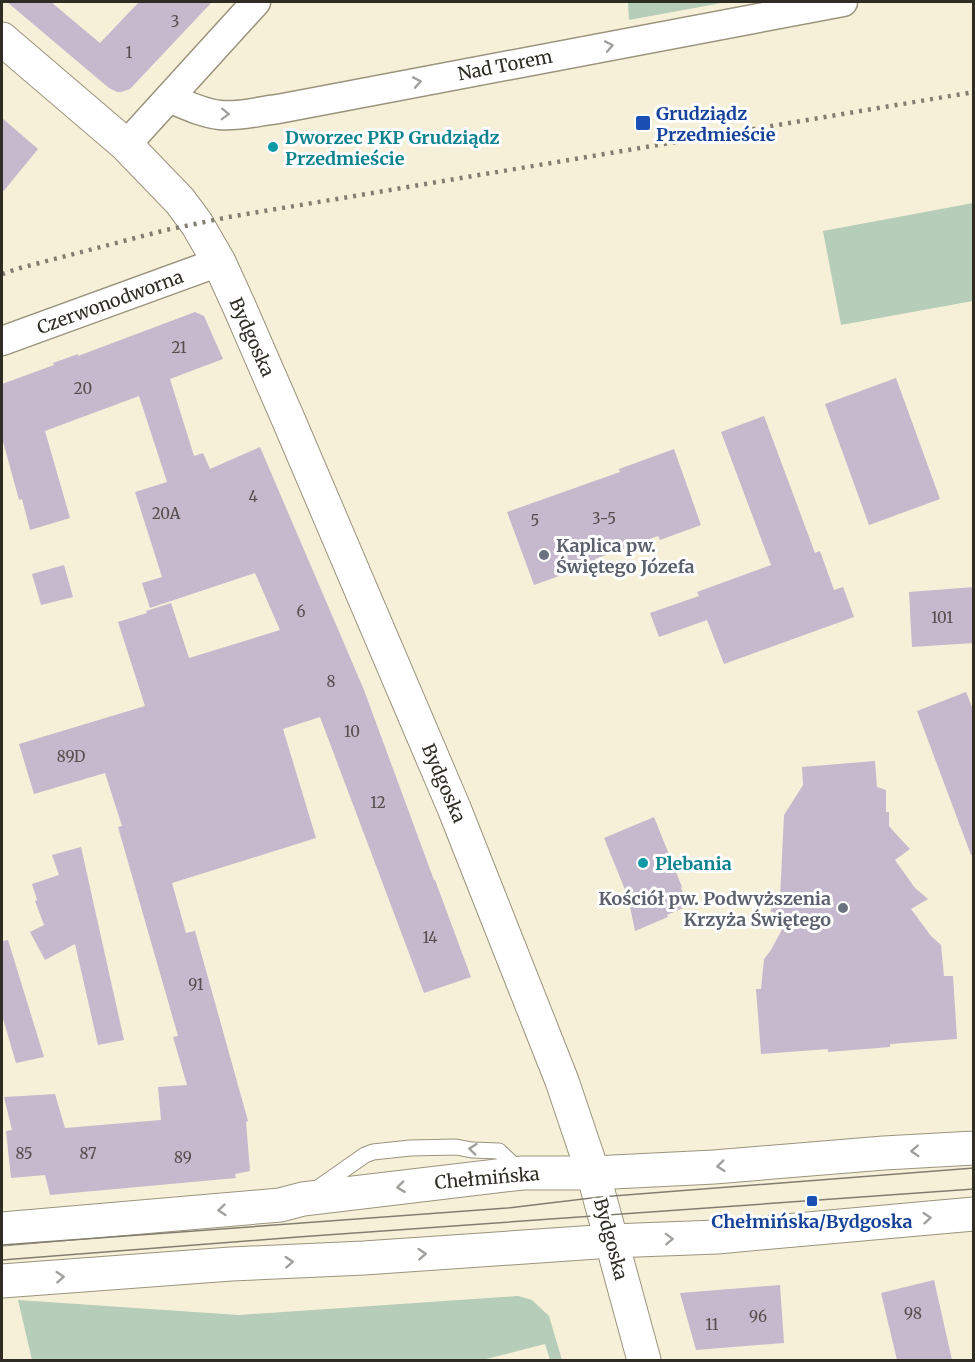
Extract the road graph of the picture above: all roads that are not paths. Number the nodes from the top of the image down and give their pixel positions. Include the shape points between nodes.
1 (256, 2) edge
2 (843, 2) edge
3 (2, 39) edge
4 (169, 98) junction
5 (126, 145) junction
6 (219, 262) junction
7 (2, 341) edge
8 (974, 1148) edge
9 (593, 1173) junction
10 (974, 1214) edge
11 (2, 1229) edge
12 (611, 1241) junction
13 (2, 1281) edge
14 (644, 1360) edge

1 - 4 street
4 -> 2 street, Nad Torem via 220,115 240,114
3 - 5 main road, Bydgoska
4 - 5 street
5 - 6 main road, Bydgoska via 180,201
6 - 7 street, Czerwonodworna
6 - 9 main road, Bydgoska via 454,808 562,1081
8 -> 9 main road, Chełmińska
9 -> 11 main road, Chełmińska via 522,1173 280,1205
9 - 12 main road, Bydgoska
12 -> 10 main road via 717,1237
13 -> 12 main road
12 - 14 main road, Bydgoska

